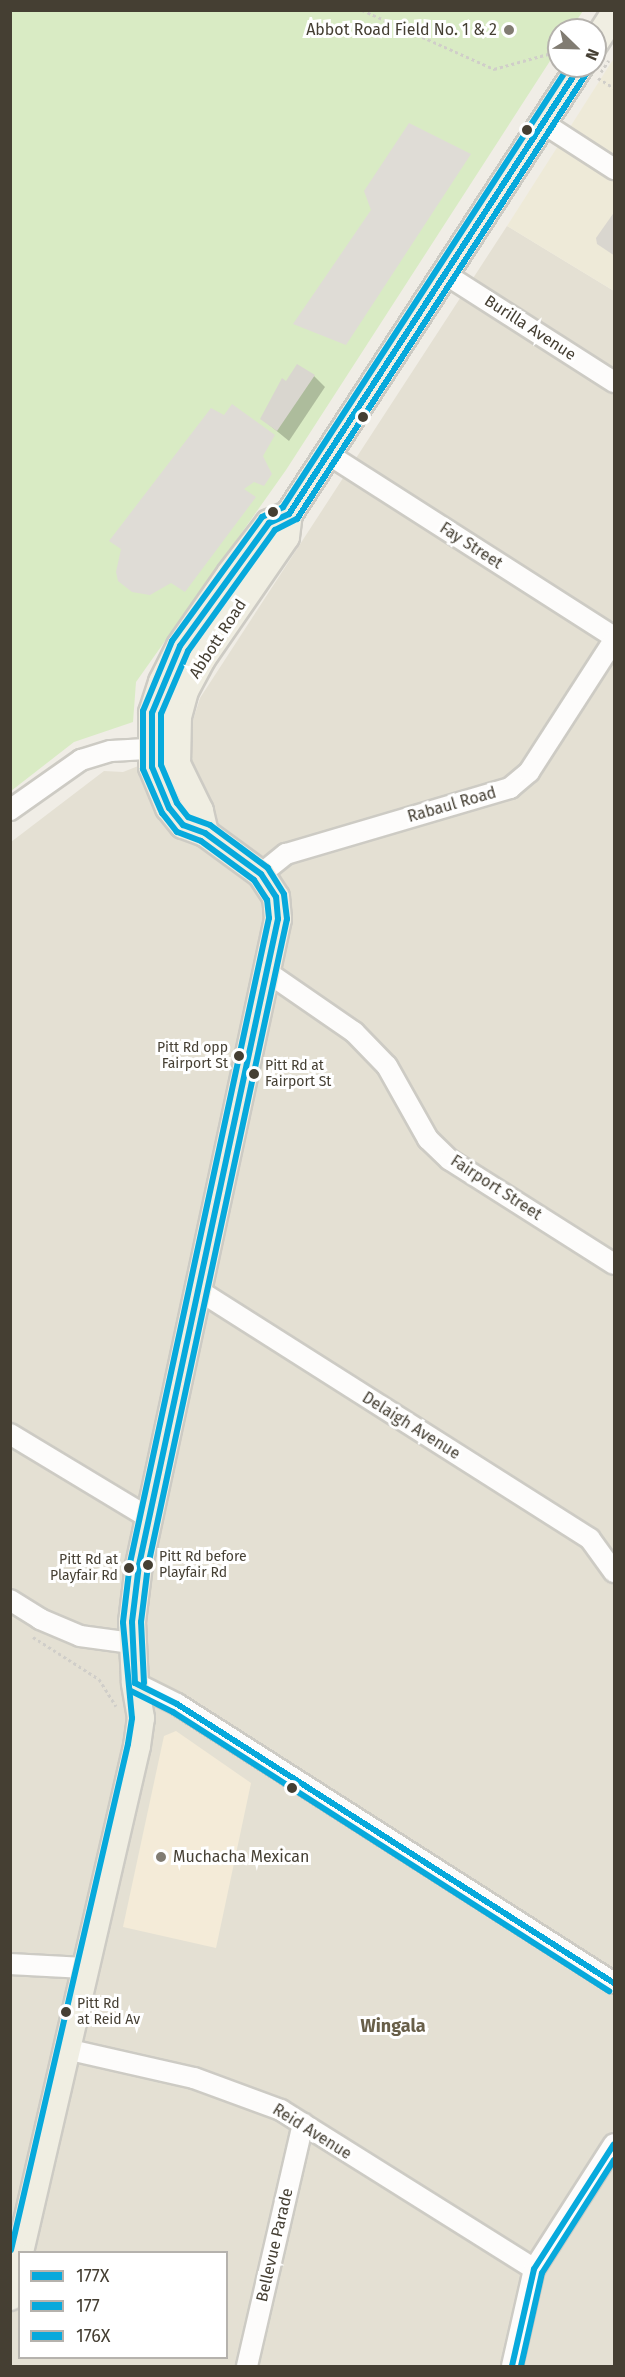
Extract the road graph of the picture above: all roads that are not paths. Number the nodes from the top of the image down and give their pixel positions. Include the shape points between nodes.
1 (584, 78) edge
2 (543, 123) junction
3 (615, 169) edge
4 (445, 274) junction
5 (615, 382) edge
6 (328, 454) junction
7 (290, 514) junction
8 (615, 639) edge
9 (150, 747) junction
10 (176, 748) junction
11 (10, 810) edge
12 (205, 833) junction
13 (261, 874) junction
14 (267, 972) junction
15 (615, 1264) edge
16 (198, 1290) junction
17 (10, 1434) edge
18 (149, 1518) junction
19 (615, 1572) edge
20 (10, 1600) edge
21 (132, 1643) junction
22 (135, 1683) junction
23 (10, 1964) edge
24 (84, 1968) junction
25 (615, 1983) edge
26 (66, 2049) junction
27 (303, 2123) junction
28 (615, 2144) edge
29 (21, 2251) edge
30 (18, 2263) edge
31 (534, 2269) junction
32 (10, 2297) edge
33 (247, 2367) edge
34 (512, 2367) edge

1 - 2 main road, Abbott Road
2 - 3 street
2 - 4 main road, Abbott Road
4 - 5 street, Burilla Avenue
4 - 6 main road, Abbott Road
6 - 7 main road, Abbott Road
6 - 8 street, Fay Street
7 - 9 main road, Abbott Road via 269,523 180,646 162,681 152,713
7 - 10 main road, Abbott Road via 286,537 202,659 185,691
8 - 13 street, Rabaul Road via 529,772 510,788 286,854
9 - 10 street
9 - 11 street via 111,750 81,760
9 - 12 main road, Abbott Road via 152,767 169,808 183,825
10 - 12 main road, Abbott Road via 177,764 200,811
12 - 13 main road, Abbott Road
13 - 14 main road via 278,906
14 - 15 street, Fairport Street via 354,1032 387,1066 428,1139 450,1160
14 - 16 main road
16 - 18 main road
16 - 19 street, Delaigh Avenue via 590,1539
17 - 18 street
18 - 21 main road via 134,1598
20 - 21 street via 40,1619 80,1636
21 - 22 main road
22 - 24 main road via 141,1718 137,1746
22 - 25 street via 177,1704
23 - 24 street
24 - 26 main road
26 - 27 street, Reid Avenue via 194,2078 264,2102
26 - 29 main road
27 - 31 street, Reid Avenue via 408,2193
27 - 33 street, Bellevue Parade
28 - 31 street
30 - 32 main road
31 - 34 street

